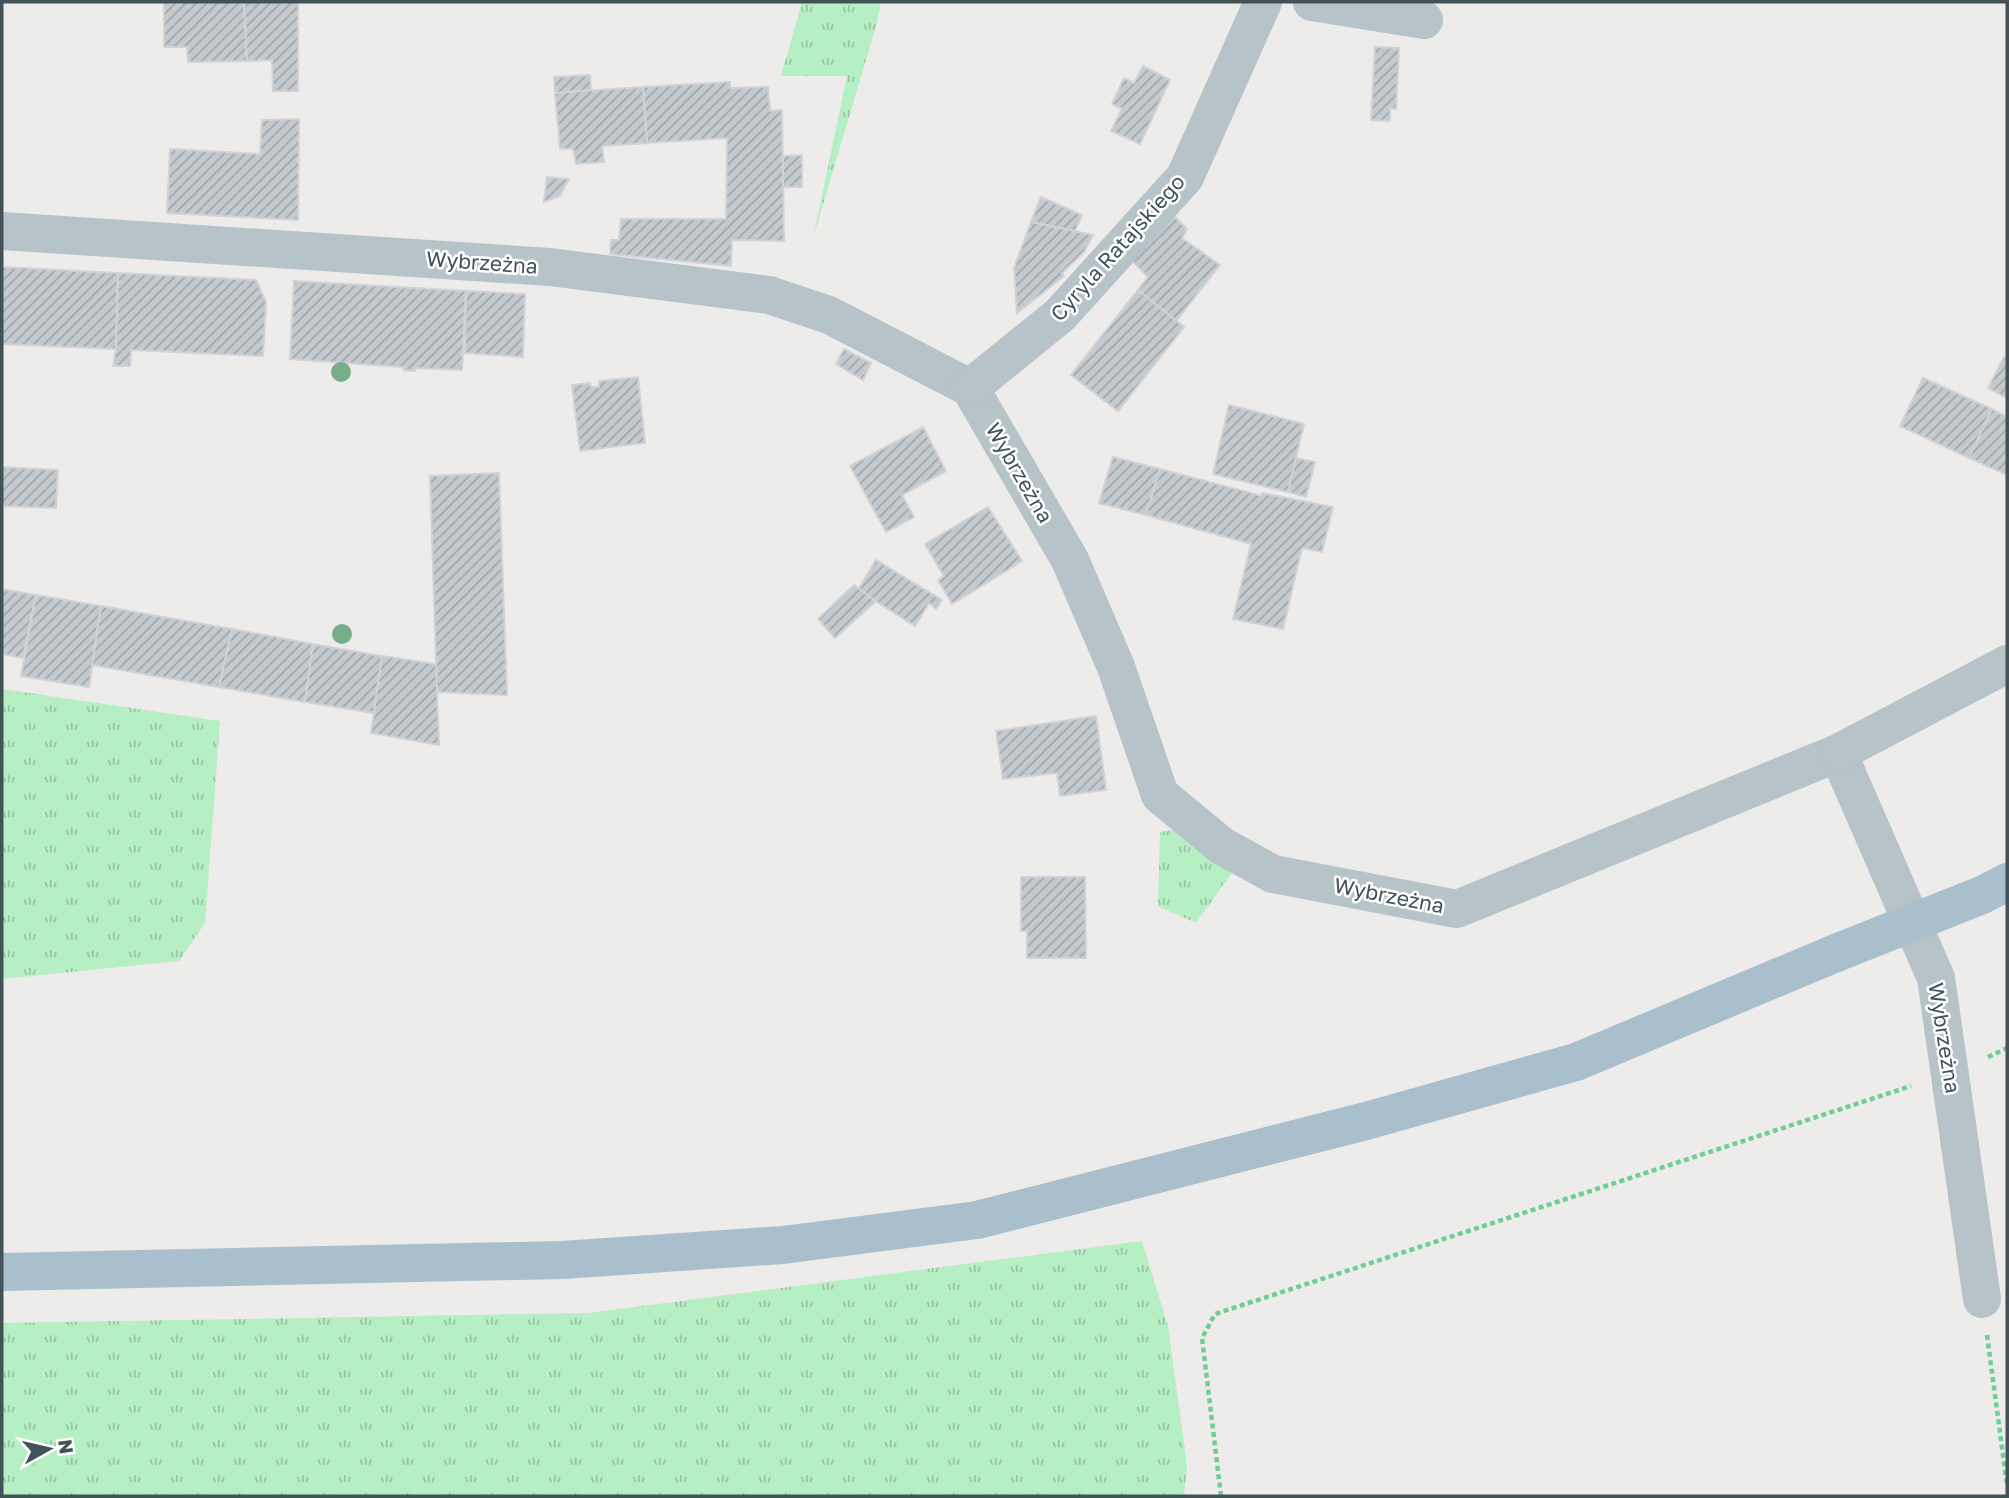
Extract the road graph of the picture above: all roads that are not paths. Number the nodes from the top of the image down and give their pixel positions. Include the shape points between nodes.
1 (1263, 2) edge
2 (1311, 2) edge
3 (1424, 20) dead end
4 (2, 231) edge
5 (970, 388) junction
6 (2007, 664) edge
7 (1838, 753) junction
8 (1995, 889) edge
9 (2, 1272) edge
10 (1982, 1299) road end

1 - 5 street, Cyryla Ratajskiego via 1185,177 1060,315
2 - 3 street
4 - 5 street, Wybrzeżna via 550,267 769,295 829,315
5 - 7 street, Wybrzeżna via 1070,560 1116,667 1160,795 1222,846 1273,874 1457,909
6 - 7 street, Wybrzeżna
7 - 10 street, Wybrzeżna via 1936,978
8 - 9 main road, bridge via 1576,1062 977,1220 783,1245 562,1260

